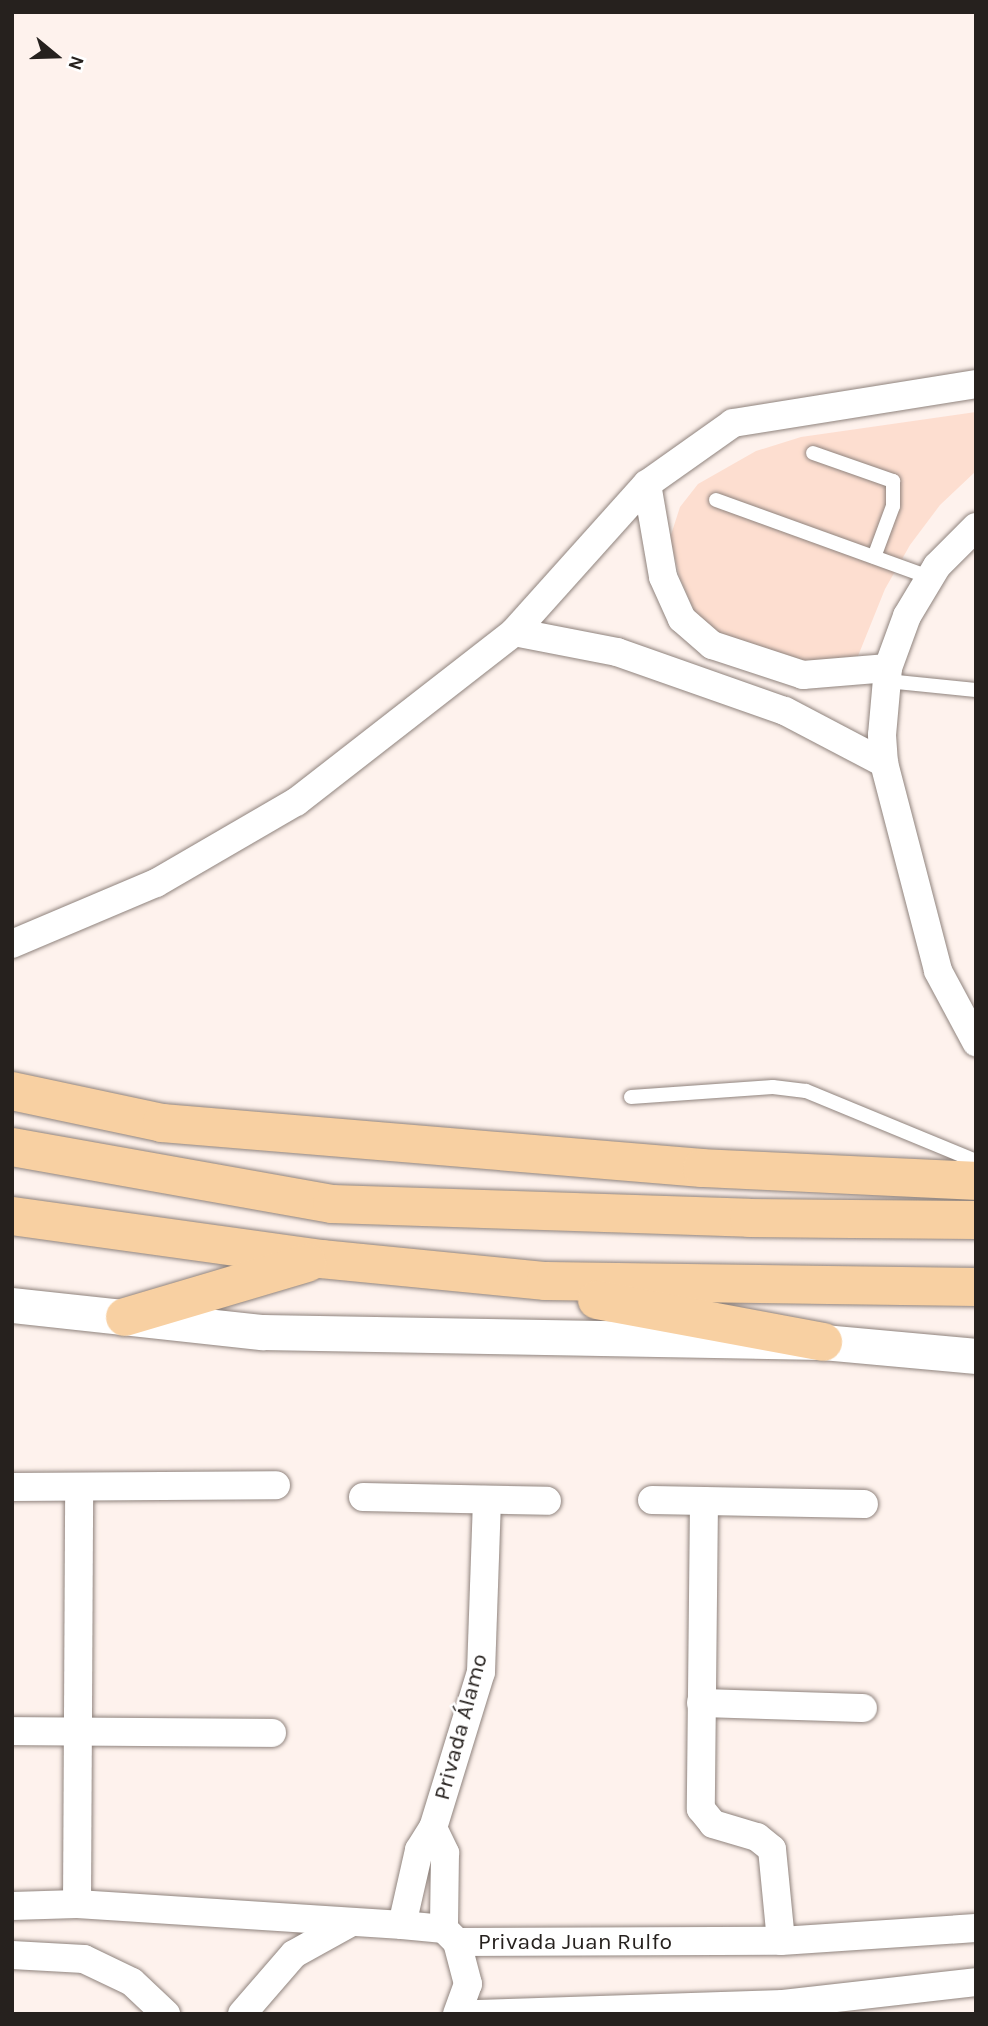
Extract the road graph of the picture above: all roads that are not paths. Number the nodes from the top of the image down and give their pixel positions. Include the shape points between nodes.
1 (976, 384) edge
2 (813, 453) dead end
3 (646, 484) junction
4 (716, 500) dead end
5 (976, 527) edge
6 (874, 557) junction
7 (929, 577) junction
8 (514, 632) junction
9 (887, 674) junction
10 (976, 690) edge
11 (884, 763) junction
12 (12, 944) edge
13 (976, 1042) edge
14 (12, 1091) edge
15 (631, 1097) dead end
16 (12, 1147) edge
17 (976, 1161) edge
18 (976, 1181) edge
19 (12, 1216) edge
20 (976, 1220) edge
21 (321, 1259) junction
22 (479, 1276) junction
23 (976, 1287) edge
24 (12, 1305) edge
25 (125, 1317) junction
26 (823, 1342) junction
27 (976, 1356) edge
28 (276, 1485) dead end
29 (12, 1487) edge
30 (79, 1487) junction
31 (363, 1497) dead end
32 (487, 1500) junction
33 (652, 1500) dead end
34 (547, 1501) dead end
35 (704, 1501) junction
36 (864, 1504) dead end
37 (701, 1703) junction
38 (863, 1708) dead end
39 (78, 1730) junction
40 (12, 1731) edge
41 (272, 1733) dead end
42 (433, 1828) junction
43 (77, 1904) junction
44 (12, 1906) edge
45 (352, 1922) junction
46 (402, 1925) junction
47 (976, 1928) edge
48 (451, 1936) junction
49 (781, 1941) junction
50 (12, 1955) edge
51 (976, 1982) edge
52 (166, 2014) edge
53 (242, 2014) edge
54 (457, 2014) edge
55 (478, 2014) edge

1 - 3 street via 733,422
2 - 6 lane via 893,481 893,506
3 - 8 street
3 - 9 street via 663,577 682,619 712,645 803,675
4 - 6 lane
5 - 7 street
6 - 7 lane
7 - 9 street
8 - 11 street via 617,652 785,711
8 - 12 street via 296,802 156,883
9 - 10 lane
9 - 11 street
11 - 13 street via 938,971
14 - 18 highway via 162,1123 702,1168
15 - 17 lane via 773,1087 806,1091
16 - 20 highway via 332,1204 669,1216
19 - 21 highway
21 - 22 highway
21 - 25 highway
22 - 23 highway via 560,1282
22 - 26 highway
24 - 25 street
25 - 26 street via 262,1332
26 - 27 street
28 - 30 street
29 - 30 street
30 - 39 street
31 - 32 street
32 - 34 street
32 - 42 street, Privada Álamo via 481,1672
33 - 35 street
35 - 36 street
35 - 37 street
37 - 38 street
37 - 49 street via 704,1816 713,1824 768,1844
39 - 40 street
39 - 41 street
39 - 43 street
42 - 46 street, Privada Álamo via 419,1850
42 - 48 street, Privada Álamo via 445,1853
43 - 44 street, Privada Juan Rulfo
43 - 45 street, Privada Juan Rulfo
45 - 46 street, Privada Juan Rulfo
45 - 53 street via 294,1954
46 - 48 street, Privada Juan Rulfo
47 - 49 street, Privada Juan Rulfo
48 - 49 street, Privada Juan Rulfo
48 - 54 street, Privada Álamo via 468,1984
50 - 52 street via 84,1959 132,1982
51 - 55 street via 783,2004

